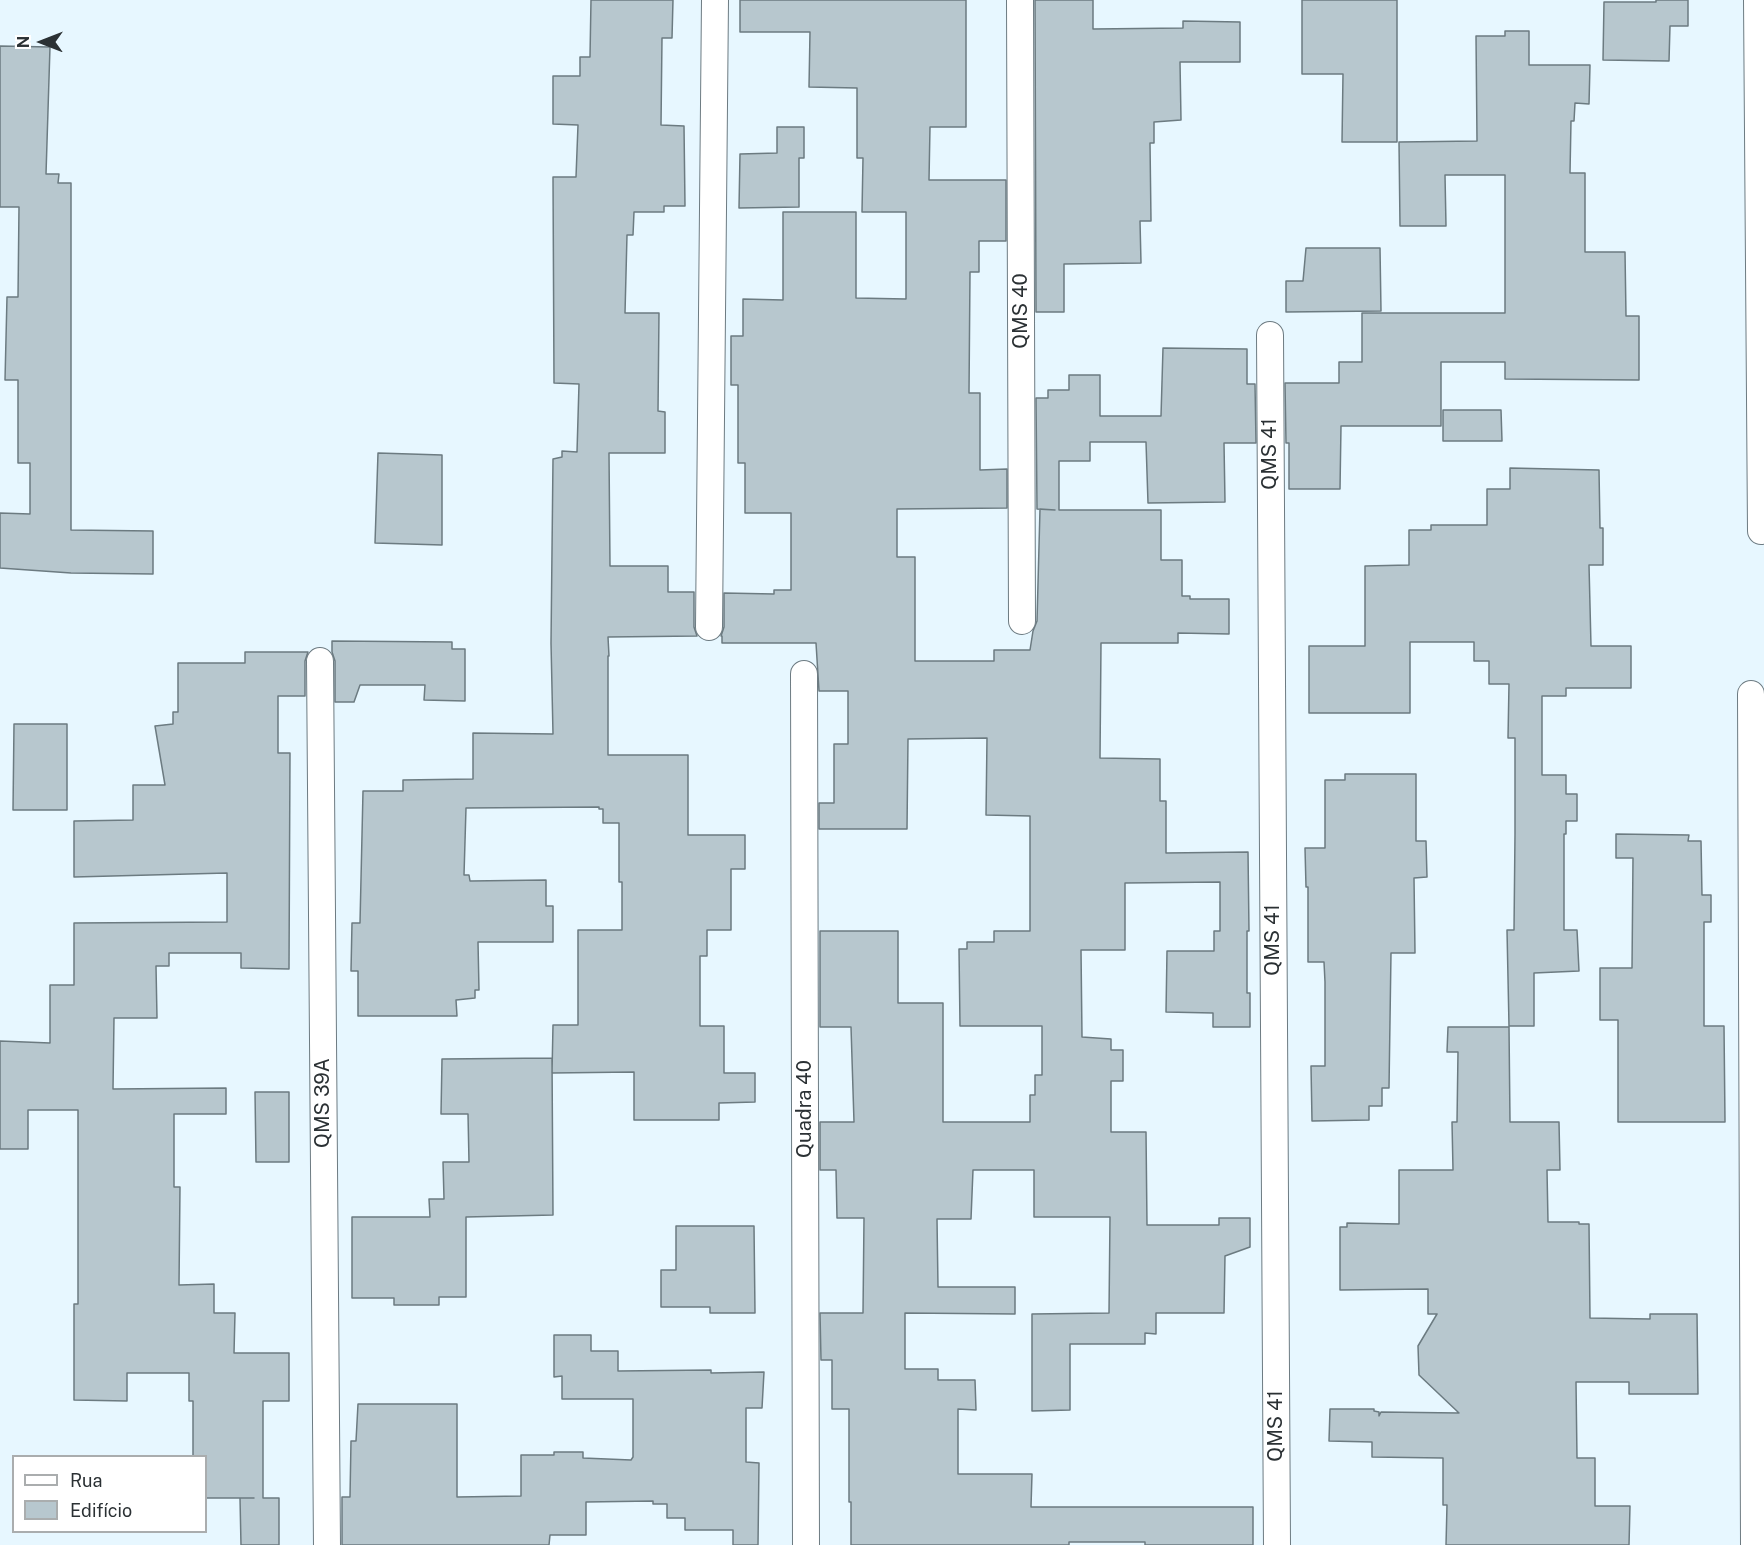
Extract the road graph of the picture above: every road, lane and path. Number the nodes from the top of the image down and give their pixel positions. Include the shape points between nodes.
1 (715, 0) edge
2 (1020, 0) edge
3 (1757, 0) edge
4 (1269, 335) dead end
5 (1761, 531) dead end
6 (1022, 621) dead end
7 (709, 627) dead end
8 (320, 662) dead end
9 (804, 674) dead end
10 (1751, 694) dead end
11 (327, 1545) edge
12 (806, 1545) edge
13 (1277, 1545) edge
14 (1754, 1545) edge

1 - 7 street
2 - 6 street, QMS 40
3 - 5 street
4 - 13 street, QMS 41
8 - 11 street, QMS 39A
9 - 12 street, Quadra 40
10 - 14 street

